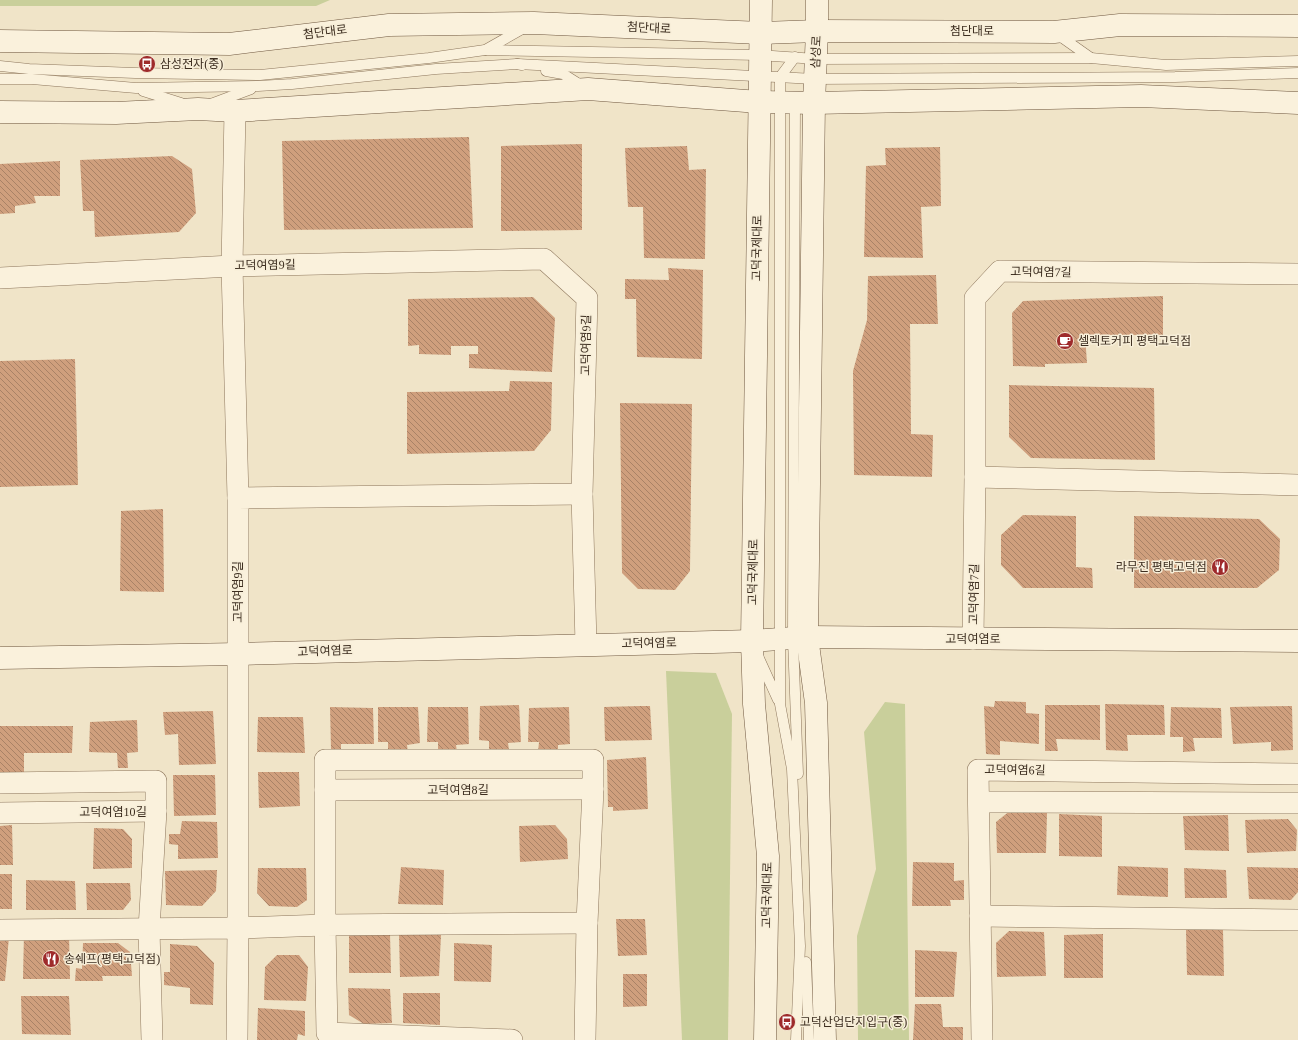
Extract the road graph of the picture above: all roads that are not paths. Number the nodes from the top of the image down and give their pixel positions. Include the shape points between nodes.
1 (762, 0) edge
2 (817, 0) edge
3 (534, 23) junction
4 (1298, 26) edge
5 (817, 31) junction
6 (1054, 32) junction
7 (761, 33) junction
8 (0, 41) edge
9 (485, 50) junction
10 (760, 55) junction
11 (1091, 58) junction
12 (1298, 61) edge
13 (517, 64) junction
14 (809, 65) junction
15 (0, 66) edge
16 (1298, 73) edge
17 (770, 77) junction
18 (1174, 77) junction
19 (0, 78) edge
20 (258, 86) junction
21 (136, 88) junction
22 (588, 89) junction
23 (1141, 96) junction
24 (787, 103) junction
25 (1298, 104) edge
26 (198, 109) junction
27 (235, 111) junction
28 (0, 112) edge
29 (232, 266) junction
30 (1298, 274) edge
31 (0, 278) edge
32 (975, 477) junction
33 (1298, 486) edge
34 (582, 494) junction
35 (238, 498) junction
36 (794, 638) junction
37 (973, 639) junction
38 (752, 641) junction
39 (1298, 641) edge
40 (586, 644) junction
41 (239, 654) junction
42 (0, 658) edge
43 (780, 704) junction
44 (1298, 774) edge
45 (0, 783) edge
46 (593, 789) junction
47 (325, 790) junction
48 (979, 802) junction
49 (1298, 803) edge
50 (156, 812) junction
51 (0, 813) edge
52 (980, 916) junction
53 (1298, 920) edge
54 (587, 923) junction
55 (324, 926) junction
56 (238, 928) junction
57 (149, 929) junction
58 (0, 930) edge
59 (152, 1040) edge
60 (237, 1040) edge
61 (512, 1040) edge
62 (585, 1040) edge
63 (765, 1040) edge
64 (796, 1040) edge
65 (809, 1040) edge
66 (825, 1040) edge
67 (982, 1040) edge

1 - 7 street
2 - 5 street, 삼성로
3 - 7 street, 첨단대로
3 - 8 street, 첨단대로 via 389,24 229,44
3 - 9 lane
4 - 6 street, 첨단대로 via 1120,25
5 - 6 street, 첨단대로
5 - 7 street, 첨단대로
5 - 14 street, 삼성로
6 - 11 lane
7 - 10 street
9 - 10 lane
9 - 15 lane via 260,75 135,73
10 - 14 lane
10 - 17 street
11 - 12 lane via 1166,65
11 - 14 lane
13 - 17 lane
13 - 20 lane
13 - 22 lane via 563,74
14 - 17 lane
14 - 17 lane
14 - 18 lane
14 - 24 street, 삼성로
16 - 18 lane
17 - 24 street
18 - 23 lane
19 - 21 lane
20 - 21 lane
20 - 26 lane
21 - 26 lane
22 - 24 street
22 - 27 street
23 - 24 street
23 - 25 street
24 - 36 street
24 - 36 lane
24 - 38 street, 고덕국제대로
26 - 27 street
26 - 28 street via 116,113
27 - 29 street, 고덕여염9길
29 - 31 street, 고덕여염9길
29 - 34 street, 고덕여염9길 via 544,258 587,298
29 - 35 street, 고덕여염9길
30 - 32 street, 고덕여염7길 via 1000,271 975,298
32 - 33 street
32 - 37 street, 고덕여염7길
34 - 35 street
34 - 40 street, 고덕여염9길
35 - 41 street, 고덕여염9길
36 - 37 street, 고덕여염로
36 - 38 street, 고덕여염로
36 - 43 lane
36 - 65 lane
36 - 66 street via 816,703
37 - 39 street, 고덕여염로
38 - 40 street, 고덕여염로
38 - 43 lane
38 - 63 street, 고덕국제대로 via 754,704 768,856
40 - 41 street, 고덕여염로
41 - 42 street, 고덕여염로
41 - 56 street
43 - 64 lane via 792,776 800,946
44 - 48 street, 고덕여염6길 via 978,770
45 - 50 street via 156,780
46 - 47 street, 고덕여염8길
46 - 47 street via 593,760 324,760
46 - 54 street
47 - 55 street
48 - 49 street
48 - 52 street, 고덕여염6길
50 - 51 street, 고덕여염10길
50 - 57 street, 고덕여염10길
52 - 53 street
52 - 67 street, 고덕여염6길
54 - 55 street
54 - 62 street
55 - 56 street
55 - 61 street via 327,1033
56 - 57 street
56 - 60 street
57 - 58 street
57 - 59 street, 고덕여염10길

